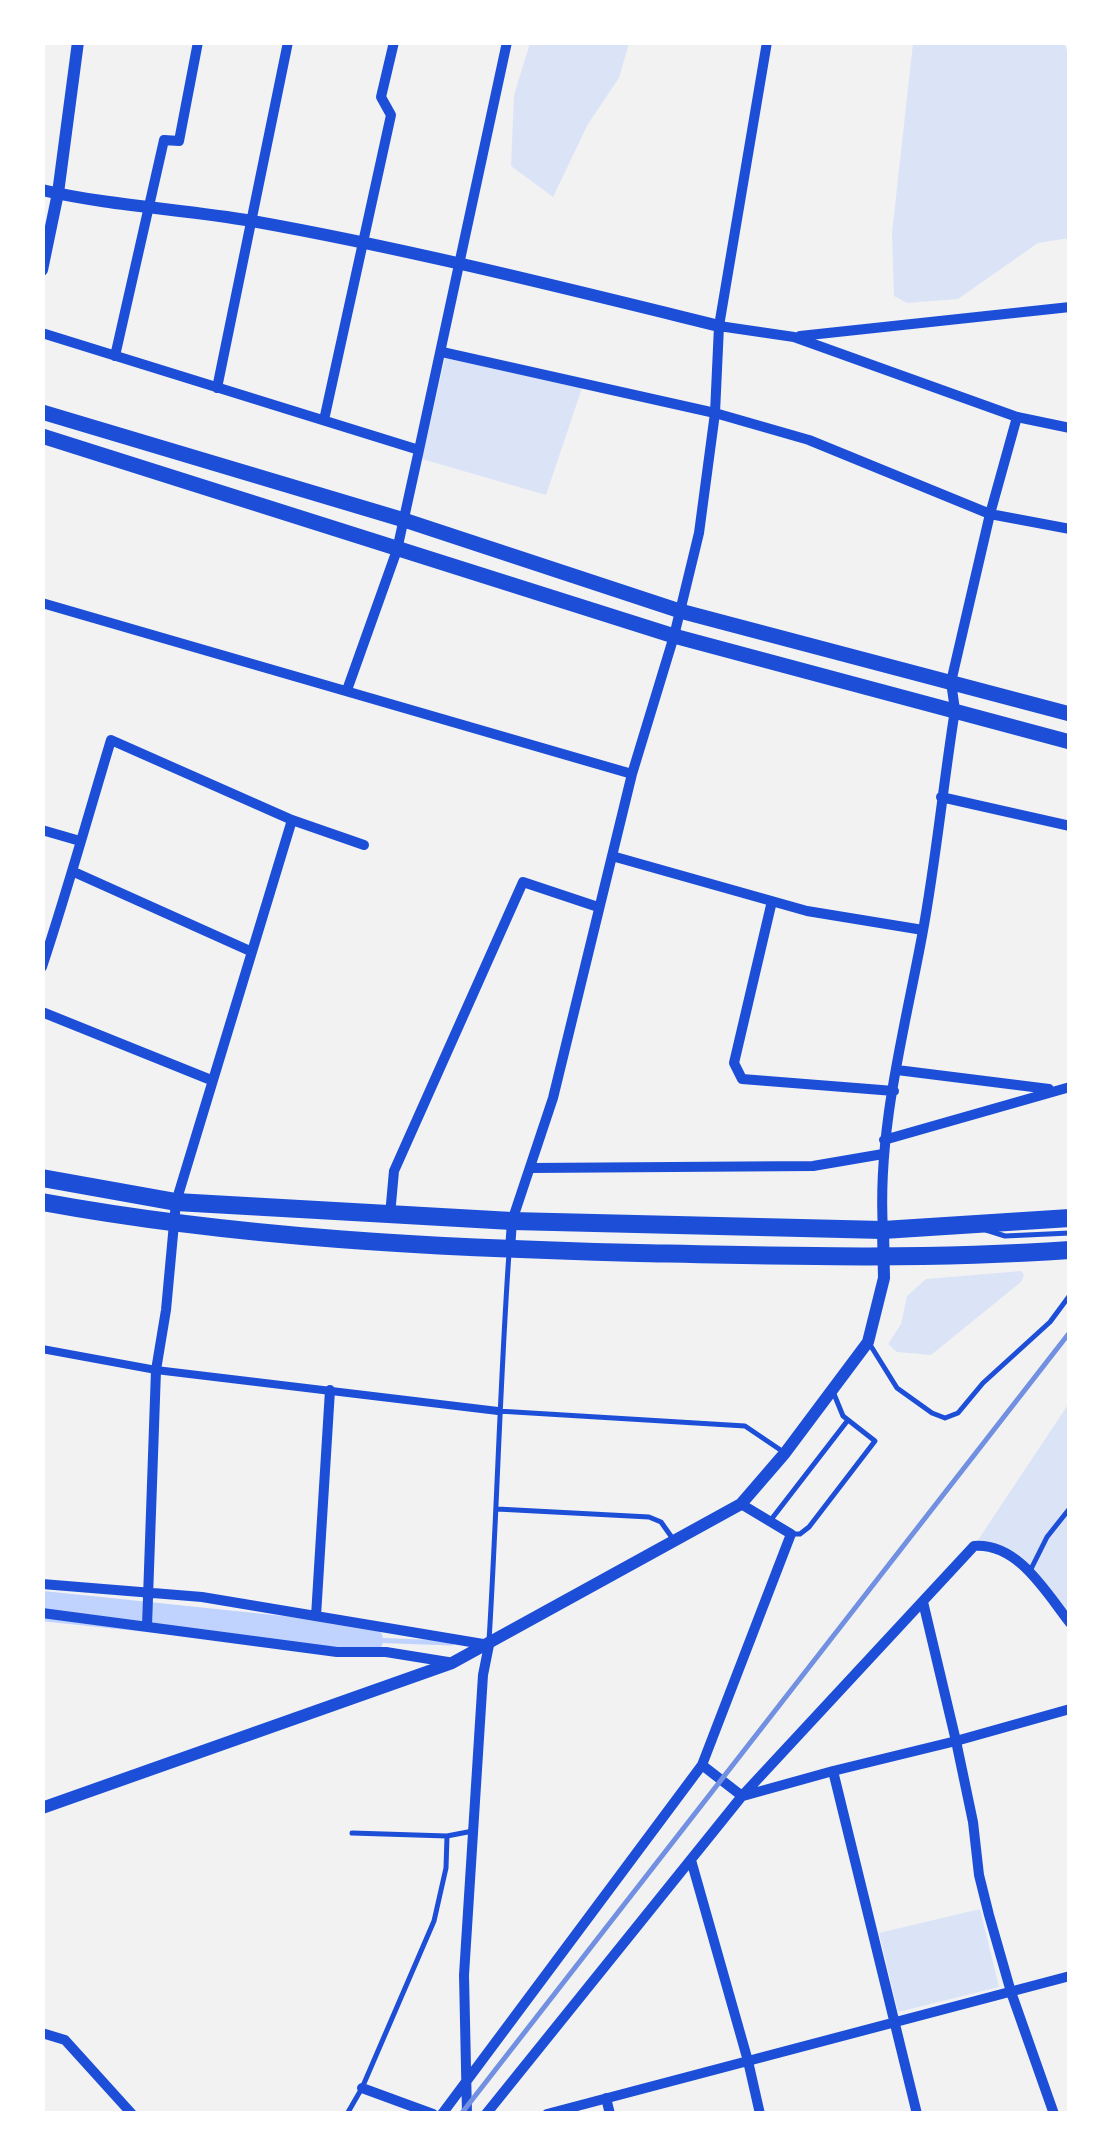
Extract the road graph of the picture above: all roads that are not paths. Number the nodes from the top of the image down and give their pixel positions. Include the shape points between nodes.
1 (78, 42) edge
2 (198, 42) edge
3 (288, 42) edge
4 (394, 42) edge
5 (507, 42) edge
6 (767, 42) edge
7 (42, 190) edge
8 (58, 193) junction
9 (150, 206) junction
10 (250, 221) junction
11 (362, 243) junction
12 (459, 263) junction
13 (42, 270) edge
14 (1070, 307) edge
15 (719, 326) junction
16 (42, 333) edge
17 (794, 337) junction
18 (442, 352) junction
19 (115, 356) junction
20 (217, 388) junction
21 (42, 412) edge
22 (714, 413) junction
23 (1018, 417) junction
24 (324, 420) junction
25 (1070, 428) edge
26 (42, 436) edge
27 (419, 450) junction
28 (990, 514) junction
29 (404, 520) junction
30 (1070, 529) edge
31 (397, 550) junction
32 (42, 603) edge
33 (680, 611) junction
34 (674, 636) junction
35 (951, 682) junction
36 (348, 690) junction
37 (955, 710) junction
38 (1070, 714) edge
39 (1070, 742) edge
40 (632, 774) junction
41 (941, 797) junction
42 (292, 820) junction
43 (1070, 826) edge
44 (42, 830) edge
45 (80, 840) junction
46 (364, 845) dead end
47 (612, 856) junction
48 (74, 872) junction
49 (772, 901) junction
50 (598, 907) junction
51 (923, 930) junction
52 (250, 951) junction
53 (42, 967) edge
54 (42, 1012) edge
55 (896, 1070) junction
56 (211, 1080) junction
57 (1064, 1088) edge
58 (894, 1091) junction
59 (884, 1140) junction
60 (883, 1154) junction
61 (530, 1168) junction
62 (42, 1178) edge
63 (42, 1202) edge
64 (176, 1202) junction
65 (390, 1214) junction
66 (1070, 1218) edge
67 (512, 1221) junction
68 (174, 1224) junction
69 (969, 1225) junction
70 (883, 1230) junction
71 (1070, 1233) edge
72 (510, 1250) junction
73 (1070, 1250) edge
74 (884, 1258) junction
75 (1070, 1295) edge
76 (868, 1342) junction
77 (42, 1349) edge
78 (156, 1370) junction
79 (834, 1386) junction
80 (330, 1390) junction
81 (498, 1411) junction
82 (848, 1420) junction
83 (785, 1453) junction
84 (741, 1504) junction
85 (1070, 1508) edge
86 (497, 1509) junction
87 (770, 1521) junction
88 (791, 1534) junction
89 (673, 1539) junction
90 (1030, 1571) junction
91 (42, 1584) edge
92 (149, 1592) junction
93 (924, 1602) junction
94 (42, 1613) edge
95 (316, 1616) junction
96 (1070, 1622) edge
97 (146, 1626) junction
98 (488, 1645) junction
99 (452, 1663) junction
100 (1070, 1709) edge
101 (956, 1740) junction
102 (702, 1766) junction
103 (833, 1771) junction
104 (742, 1796) junction
105 (42, 1808) edge
106 (474, 1831) junction
107 (352, 1834) dead end
108 (447, 1836) junction
109 (691, 1860) junction
110 (1070, 1976) edge
111 (1012, 1992) junction
112 (896, 2024) junction
113 (42, 2033) edge
114 (748, 2061) junction
115 (464, 2086) junction
116 (362, 2088) junction
117 (606, 2098) junction
118 (132, 2114) edge
119 (347, 2114) edge
120 (433, 2114) edge
121 (442, 2114) edge
122 (467, 2114) edge
123 (486, 2114) edge
124 (547, 2114) edge
125 (610, 2114) edge
126 (760, 2114) edge
127 (917, 2114) edge
128 (1054, 2114) edge

1 - 8 street
2 - 9 street via 178,141 164,140
3 - 10 street
4 - 11 street via 381,96 391,115
5 - 12 street
6 - 15 street
7 - 8 street
8 - 9 street
8 - 13 street
9 - 10 street
9 - 19 street
10 - 11 street
10 - 20 street
11 - 12 street
11 - 24 street
12 - 15 street
12 - 18 street
14 - 17 street
15 - 17 street
15 - 22 street
16 - 19 street
17 - 23 street
18 - 22 street
18 - 27 street
19 - 20 street
20 - 24 street
21 - 29 main road
22 - 28 street via 808,440
22 - 33 street via 699,533
23 - 25 street
23 - 28 street
24 - 27 street
26 - 31 main road
27 - 29 street
28 - 30 street
28 - 35 street
29 - 31 street
29 - 33 main road
31 - 34 main road
31 - 36 street
32 - 36 street
33 - 34 street
33 - 35 main road
34 - 37 main road
34 - 40 street
35 - 37 street
35 - 38 main road
36 - 40 street
37 - 39 main road
37 - 41 street
40 - 47 street
41 - 43 street
41 - 51 street
42 - 45 street via 112,740
42 - 46 street
42 - 52 street
44 - 45 street
45 - 48 street
47 - 49 street
47 - 50 street
48 - 52 street
48 - 53 street
49 - 51 street
49 - 58 street via 736,1073 742,1080
50 - 61 street
50 - 65 street via 523,882 394,1172
51 - 55 street
52 - 56 street
54 - 56 street
55 - 57 street
55 - 58 street
56 - 64 street
57 - 59 street
58 - 59 street
59 - 60 street
60 - 61 street via 813,1166
60 - 70 street
61 - 67 street
62 - 64 highway
63 - 68 highway
64 - 65 highway
64 - 68 street
65 - 67 highway
66 - 69 highway
67 - 70 highway
67 - 72 street
68 - 72 highway
68 - 78 street
69 - 70 highway
69 - 71 lane via 1005,1236
70 - 74 street
72 - 74 highway
72 - 81 lane
73 - 74 highway
74 - 76 street
75 - 76 lane via 1050,1322 946,1418 897,1388
76 - 79 street
77 - 78 street
78 - 80 street
78 - 92 street
79 - 82 lane via 836,1406
79 - 83 street
80 - 81 street
80 - 95 street
81 - 83 lane via 745,1426
81 - 86 lane
82 - 87 lane
82 - 88 lane via 875,1441 809,1528
83 - 84 street
84 - 87 street
84 - 89 street
85 - 90 lane
86 - 89 lane via 649,1517 662,1522
86 - 98 lane
87 - 88 street
88 - 102 street
89 - 98 street
90 - 93 street via 992,1545 974,1546
90 - 96 street
91 - 92 street
92 - 95 street
92 - 97 street
93 - 101 street
93 - 104 street
94 - 97 street
95 - 98 street
97 - 99 street
98 - 99 street
98 - 106 street
99 - 105 street
100 - 101 street
101 - 103 street
101 - 111 street via 979,1875
102 - 104 street
102 - 115 street
103 - 104 street
103 - 112 street
104 - 109 street
106 - 108 lane
106 - 115 street
107 - 108 lane
108 - 116 lane via 434,1921
109 - 114 street
109 - 123 street
110 - 111 street
111 - 112 street
111 - 128 street
112 - 114 street
112 - 127 street
113 - 118 street via 65,2040
114 - 117 street
114 - 126 street
115 - 121 street
115 - 122 street
116 - 119 lane
116 - 120 street
117 - 124 street
117 - 125 street

